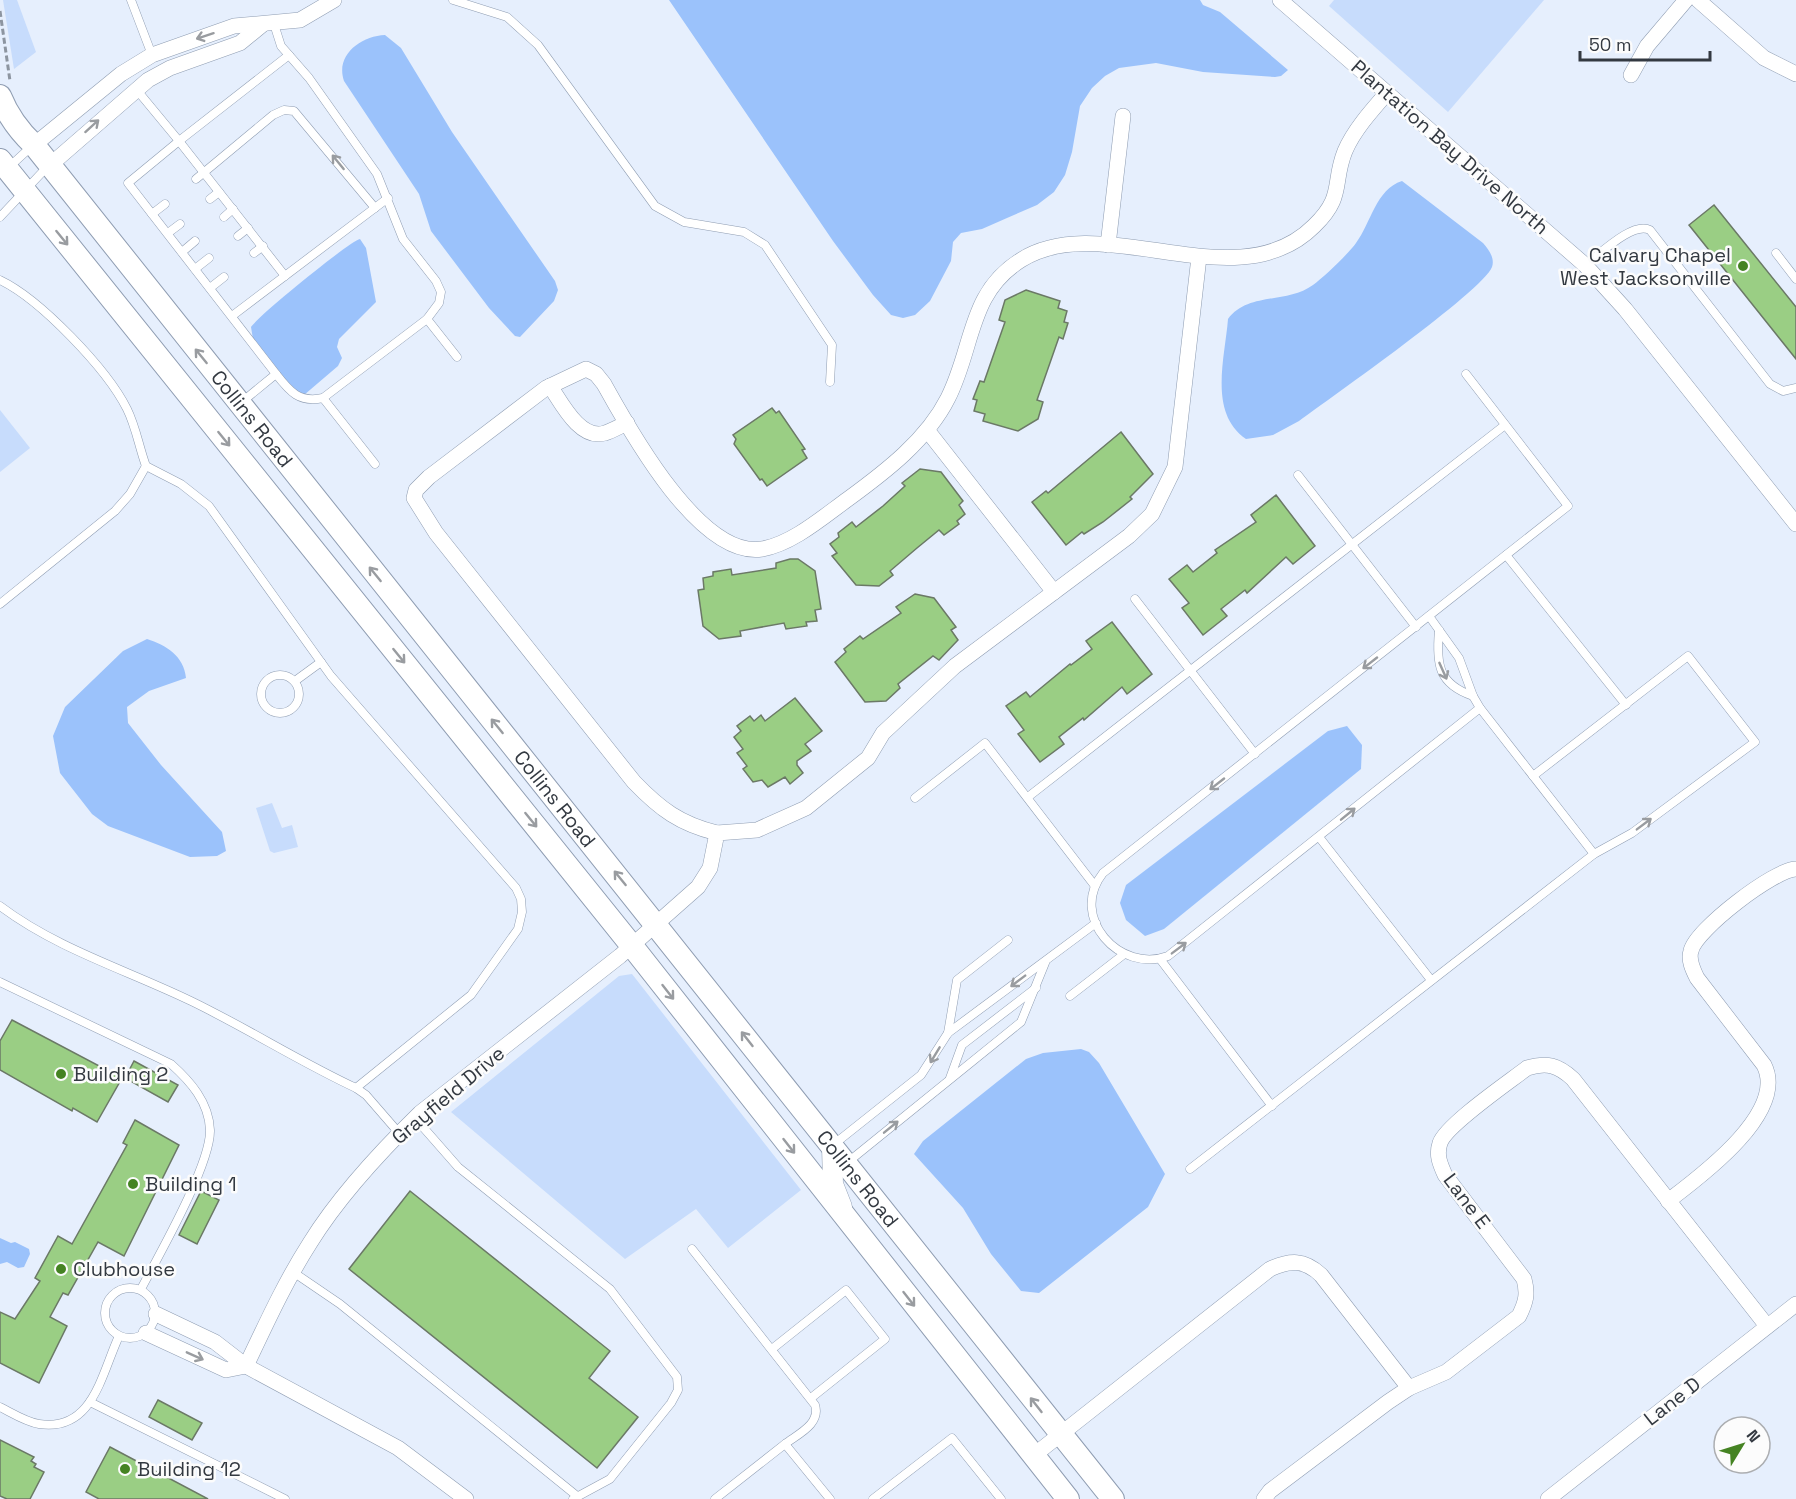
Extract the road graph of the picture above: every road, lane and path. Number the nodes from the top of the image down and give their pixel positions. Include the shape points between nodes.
1 (131, 0) edge
2 (334, 0) edge
3 (453, 0) edge
4 (1280, 0) edge
5 (1686, 0) edge
6 (1698, 0) edge
7 (0, 11) edge
8 (268, 24) junction
9 (152, 55) junction
10 (289, 55) junction
11 (1796, 74) edge
12 (1631, 75) dead end
13 (5, 86) edge
14 (136, 89) junction
15 (1387, 93) junction
16 (1123, 116) dead end
17 (179, 141) junction
18 (33, 145) junction
19 (49, 166) junction
20 (2, 169) edge
21 (204, 172) junction
22 (196, 179) dead end
23 (219, 192) junction
24 (25, 193) junction
25 (388, 198) junction
26 (210, 199) dead end
27 (165, 204) dead end
28 (375, 208) junction
29 (233, 209) junction
30 (152, 214) junction
31 (0, 217) edge
32 (224, 217) dead end
33 (180, 224) dead end
34 (248, 228) junction
35 (168, 233) junction
36 (238, 236) dead end
37 (195, 241) dead end
38 (1108, 245) junction
39 (262, 246) junction
40 (182, 252) junction
41 (254, 253) dead end
42 (1776, 253) dead end
43 (1198, 257) junction
44 (209, 258) dead end
45 (1585, 266) junction
46 (195, 269) junction
47 (285, 276) junction
48 (224, 277) dead end
49 (1796, 279) edge
50 (0, 280) edge
51 (210, 288) junction
52 (232, 316) junction
53 (427, 319) junction
54 (457, 357) dead end
55 (276, 374) junction
56 (1466, 374) dead end
57 (830, 382) dead end
58 (550, 386) junction
59 (1796, 388) edge
60 (323, 398) junction
61 (239, 404) junction
62 (627, 423) junction
63 (1505, 424) junction
64 (927, 430) junction
65 (375, 464) dead end
66 (146, 466) junction
67 (1298, 475) dead end
68 (1796, 524) edge
69 (1352, 545) junction
70 (1506, 555) junction
71 (1054, 592) junction
72 (1135, 599) dead end
73 (0, 604) edge
74 (1429, 616) junction
75 (1416, 627) junction
76 (1439, 630) junction
77 (321, 662) junction
78 (1190, 670) junction
79 (295, 681) junction
80 (1473, 696) junction
81 (1626, 705) junction
82 (1480, 708) junction
83 (1255, 754) junction
84 (1533, 776) junction
85 (1028, 797) junction
86 (915, 798) dead end
87 (717, 833) junction
88 (1320, 837) junction
89 (1594, 854) junction
90 (1796, 869) edge
91 (1095, 886) junction
92 (0, 906) edge
93 (656, 923) junction
94 (1096, 923) junction
95 (1008, 940) dead end
96 (632, 946) junction
97 (1123, 954) junction
98 (1160, 958) junction
99 (1045, 963) junction
100 (1431, 980) junction
101 (0, 982) edge
102 (1037, 987) junction
103 (1070, 996) dead end
104 (948, 1033) junction
105 (949, 1080) junction
106 (356, 1088) junction
107 (1272, 1106) junction
108 (415, 1118) junction
109 (399, 1133) junction
110 (832, 1146) junction
111 (846, 1164) junction
112 (1190, 1169) dead end
113 (1668, 1201) junction
114 (846, 1218) junction
115 (692, 1249) dead end
116 (293, 1272) junction
117 (141, 1289) junction
118 (1796, 1304) edge
119 (156, 1314) junction
120 (1767, 1326) junction
121 (146, 1333) junction
122 (119, 1336) junction
123 (772, 1349) junction
124 (246, 1366) junction
125 (1409, 1388) junction
126 (811, 1398) junction
127 (90, 1402) junction
128 (0, 1407) edge
129 (1060, 1435) junction
130 (785, 1444) junction
131 (1033, 1456) junction
132 (575, 1497) edge
133 (285, 1499) edge
134 (466, 1499) edge
135 (715, 1499) edge
136 (830, 1499) edge
137 (873, 1499) edge
138 (1001, 1499) edge
139 (1068, 1499) edge
140 (1113, 1499) edge
141 (1264, 1499) edge
142 (1548, 1499) edge

1 - 9 lane
2 - 8 street via 300,20
3 - 57 lane via 507,17 538,45 655,206 684,222 744,232 765,245 832,345
4 - 15 street, Plantation Bay Drive North
5 - 12 street via 1647,46
6 - 11 street via 1764,58
7 - 13 path
8 -> 9 street via 234,26
8 - 10 lane
8 - 14 street via 240,43 170,69
9 - 18 street via 121,74
10 - 17 lane
10 - 25 lane via 377,174
13 - 18 main road, Collins Road via 7,114
14 - 17 lane
19 -> 14 street
15 - 43 street via 1344,153 1336,197 1313,228 1294,244 1268,252
15 - 45 street, Plantation Bay Drive North
16 - 38 street
17 - 21 lane
17 - 30 lane via 128,183
18 - 19 main road, Collins Road
18 - 20 lane
19 - 24 lane
61 -> 19 main road, Collins Road
20 - 24 main road, Collins Road
21 - 22 lane
21 - 23 lane
28 -> 21 lane via 294,111 273,115
23 - 26 lane
23 - 29 lane
24 - 31 lane
24 -> 96 main road, Collins Road
25 - 28 lane
25 - 53 lane via 403,239 441,292 439,303
27 - 30 lane
28 - 47 lane
29 - 32 lane
29 - 34 lane
30 - 35 lane
33 - 35 lane
34 - 36 lane
34 - 39 lane
35 - 40 lane
37 - 40 lane
38 - 43 street
38 - 64 street via 1054,244 1025,257 996,279 981,301 948,398
39 - 41 lane
39 - 47 lane
40 - 46 lane
42 - 49 lane
43 - 71 street via 1175,466 1167,488 1152,514 1129,536
44 - 46 lane
45 - 59 lane via 1633,229 1645,227 1770,384 1783,391
45 - 68 street, Plantation Bay Drive North
46 - 51 lane
47 - 52 lane
48 - 51 lane
50 - 66 lane via 76,342 115,390 134,422
51 - 52 lane
52 - 55 lane
53 - 54 lane
53 - 60 lane
55 - 60 lane via 291,393 303,400
55 - 61 lane
56 - 63 lane
58 - 62 street via 573,419 589,433 603,434
58 - 62 street via 585,369 596,374
58 - 87 street via 429,477 416,490 414,498 436,533 634,782 660,808 694,827
60 - 65 lane
93 -> 61 main road, Collins Road
62 - 64 street via 683,504 714,534 740,547 759,549 779,544 825,516 897,461
63 - 69 lane
63 - 70 lane via 1568,506
64 - 71 street
66 - 73 lane via 115,511
66 - 77 lane via 181,484 209,506
67 - 69 lane
69 - 75 lane
69 - 78 lane
70 - 74 lane
70 - 81 lane
71 - 87 street via 955,666 883,733 868,758 806,808 757,830
72 - 78 lane
74 - 75 lane
74 - 76 lane
75 -> 83 lane
76 - 80 lane via 1465,671
76 -> 80 lane via 1437,653 1443,676 1458,691
77 - 79 lane
77 - 106 lane via 506,875 521,899 518,929 471,995
78 - 83 lane
78 - 85 lane
79 - 79 lane via 284,675 272,677 263,686 265,704 281,713 292,709 299,699
80 - 82 lane
81 - 84 lane
89 -> 81 lane via 1632,833 1755,742 1688,656
82 - 84 lane
88 -> 82 lane
83 -> 91 lane via 1103,873
84 - 89 lane
85 - 86 lane via 985,743
85 - 91 lane
87 - 93 street, Grayfield Drive via 710,868 698,887
98 -> 88 lane via 1174,952
88 - 100 lane
89 - 100 lane
90 - 113 street via 1773,876 1695,939 1690,952 1691,966 1764,1065 1769,1094 1731,1150
91 - 94 lane via 1092,902
92 - 106 lane via 27,927 193,1002
93 - 96 street, Grayfield Drive
110 -> 93 main road, Collins Road
94 - 97 lane via 1107,943
94 - 99 lane
95 - 104 lane via 957,980
96 - 108 street, Grayfield Drive
96 -> 114 main road, Collins Road
97 - 98 lane via 1146,960
97 - 103 lane
98 - 107 lane
99 - 102 lane
99 -> 104 lane
100 - 107 lane
101 - 117 lane via 171,1064 190,1081 203,1102 210,1128 207,1155
102 - 105 lane via 1021,1022
102 - 105 lane via 962,1045
104 -> 110 lane via 921,1075
111 -> 105 lane
106 - 109 lane
107 - 112 lane
108 - 109 street, Grayfield Drive
108 - 132 lane via 458,1167 610,1289 677,1377 678,1390 671,1403 610,1479
109 - 116 street, Grayfield Drive via 338,1205
110 - 111 main road, Collins Road
110 - 114 street via 833,1184
129 -> 111 main road, Collins Road
113 - 120 street
113 - 125 street, Lane E via 1573,1079 1554,1065 1527,1068 1447,1132 1438,1151 1445,1175 1519,1269 1527,1291 1526,1303 1519,1316 1480,1348 1446,1372
114 -> 131 main road, Collins Road
115 - 123 lane
116 - 124 street, Grayfield Drive
116 - 132 lane via 340,1304
117 - 119 lane via 153,1301
117 - 122 lane via 123,1288 109,1298 104,1315
118 - 120 street, Lane D
119 - 121 lane
119 - 124 street via 215,1342
120 - 142 street, Lane D
121 - 122 lane via 133,1338
121 -> 124 street via 226,1370
122 - 127 lane
123 - 126 lane
123 - 126 lane via 846,1290 885,1339
124 - 134 street via 398,1448
125 - 129 street via 1312,1266 1284,1263 1270,1269
125 - 141 street
126 - 130 lane via 817,1409 815,1419
127 - 128 lane via 78,1418 58,1425 37,1424
127 - 133 lane
129 - 131 street
129 - 140 main road, Collins Road
130 - 135 lane
130 - 136 lane
131 - 139 main road, Collins Road
137 - 138 lane via 952,1438

